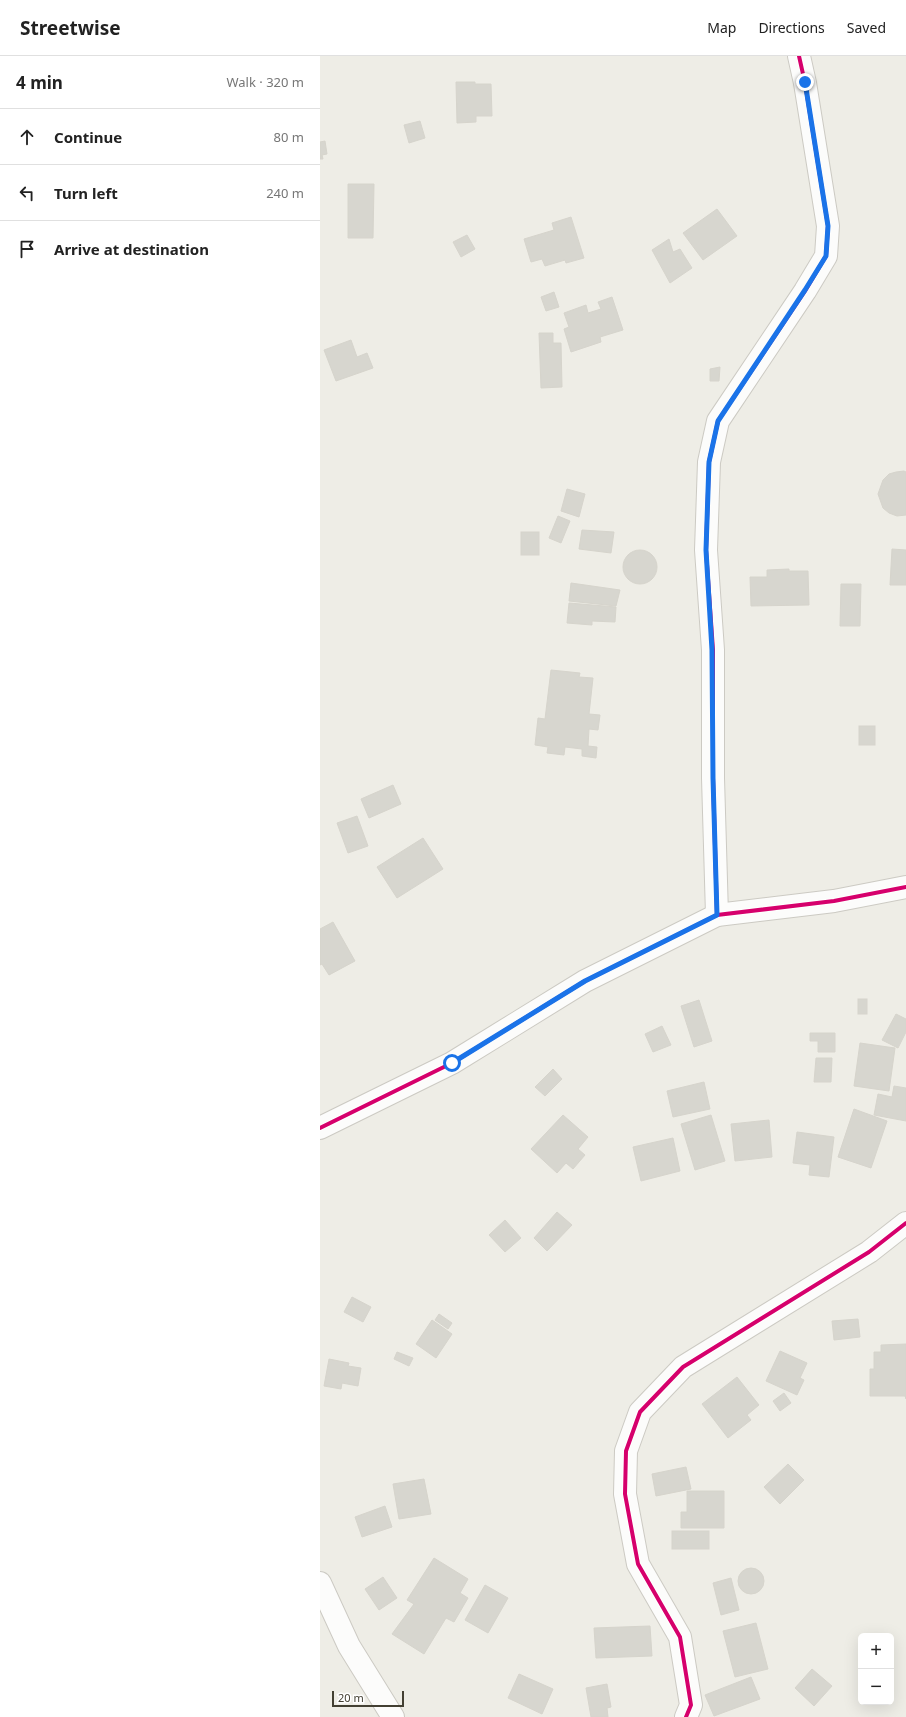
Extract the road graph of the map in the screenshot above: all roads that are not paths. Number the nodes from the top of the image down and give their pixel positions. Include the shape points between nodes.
1 (800, 56) edge
2 (906, 887) edge
3 (717, 915) junction
4 (320, 1128) edge
5 (906, 1223) edge
6 (320, 1583) edge
7 (393, 1717) edge
8 (686, 1717) edge

1 - 3 street via 828,226 826,256 718,421 709,462 706,550 712,650
2 - 3 street via 834,901
3 - 4 street via 585,981 452,1063
5 - 8 street via 869,1252 683,1367 640,1412 626,1451 624,1494 638,1564 680,1637 691,1705
6 - 7 street via 349,1646

